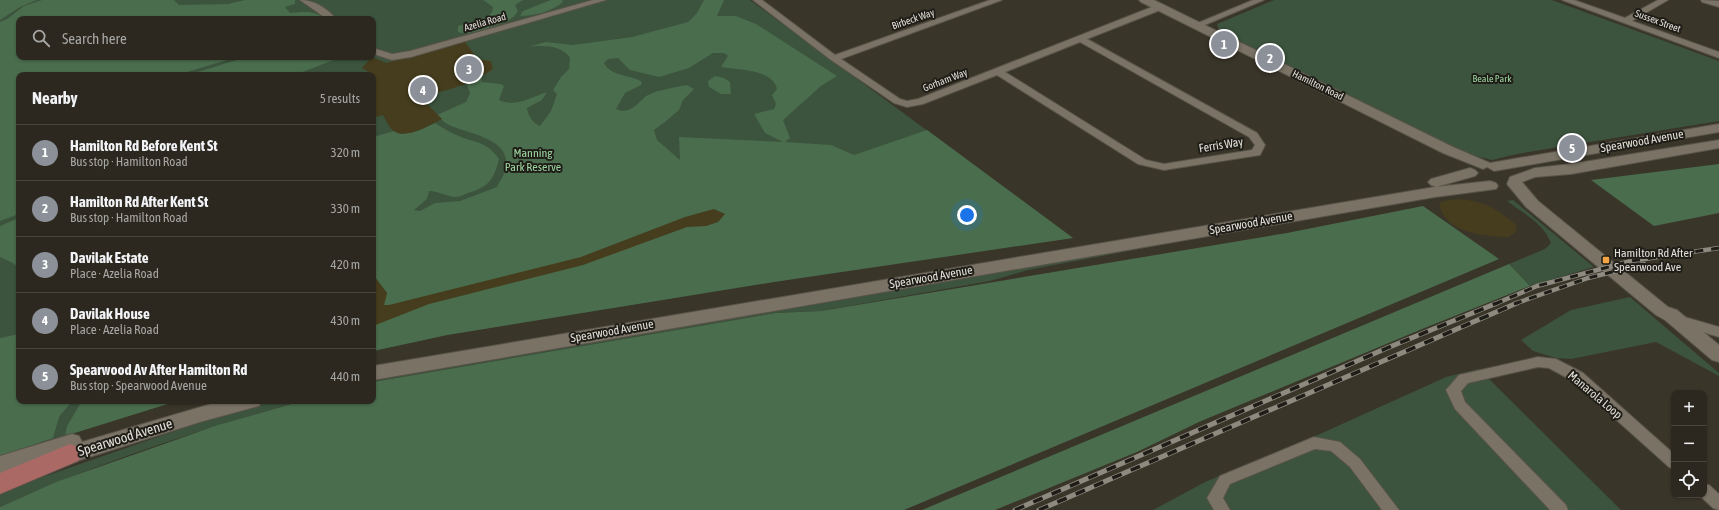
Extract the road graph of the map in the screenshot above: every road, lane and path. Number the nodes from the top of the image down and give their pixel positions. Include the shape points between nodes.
1 (304, 0) edge
2 (602, 0) edge
3 (757, 0) edge
4 (998, 0) edge
5 (1145, 0) edge
6 (1260, 0) edge
7 (1566, 0) edge
8 (1664, 0) edge
9 (1705, 0) edge
10 (1719, 4) edge
11 (1160, 7) junction
12 (329, 16) edge
13 (1626, 21) junction
14 (1197, 25) junction
15 (1079, 38) junction
16 (376, 52) edge
17 (1719, 55) edge
18 (834, 58) junction
19 (998, 71) junction
20 (1719, 128) edge
21 (1719, 144) edge
22 (1479, 168) junction
23 (1506, 185) junction
24 (1669, 315) junction
25 (1719, 332) edge
26 (1718, 356) edge
27 (376, 361) edge
28 (376, 372) edge
29 (195, 404) edge
30 (240, 404) edge
31 (70, 454) junction
32 (1673, 462) edge
33 (0, 465) edge
34 (0, 478) edge
35 (0, 484) edge
36 (1707, 493) edge
37 (1719, 503) edge
38 (1222, 510) edge
39 (1391, 510) edge
40 (1560, 510) edge

1 - 12 street
2 - 16 street, Azelia Road via 411,54 392,57
3 - 18 street, Gorham Way
4 - 18 street, Birbeck Way
5 - 11 main road, Hamilton Road
6 - 14 street
7 - 13 street, Sussex Street
8 - 13 street
9 - 10 street
11 - 14 main road, Hamilton Road
11 - 15 street, Gorham Way
13 - 17 street, Sussex Street
14 - 22 main road, Hamilton Road via 1448,150
15 - 19 street, Gorham Way
15 - 19 street, Ferris Way via 1252,135 1260,145 1256,153 1164,167 1142,162
18 - 19 street, Gorham Way via 897,101 907,104 920,102
20 - 22 main road, Spearwood Avenue
21 - 23 main road, Spearwood Avenue via 1567,170 1526,174
22 - 23 main road via 1478,181
22 - 23 main road via 1510,174
22 - 27 main road, Spearwood Avenue via 1432,183
23 - 24 main road
23 - 28 main road, Spearwood Avenue via 1435,192
24 - 25 street
24 - 26 main road
25 - 26 street via 1713,344
29 - 33 main road, Spearwood Avenue
30 - 31 main road, Spearwood Avenue
31 - 34 main road, Spearwood Avenue
31 - 35 main road
32 - 40 street, Manarola Loop via 1578,377 1551,363 1538,362 1464,379 1453,390 1460,405
36 - 37 street
38 - 39 street via 1215,498 1225,480 1314,443 1335,446 1355,463

